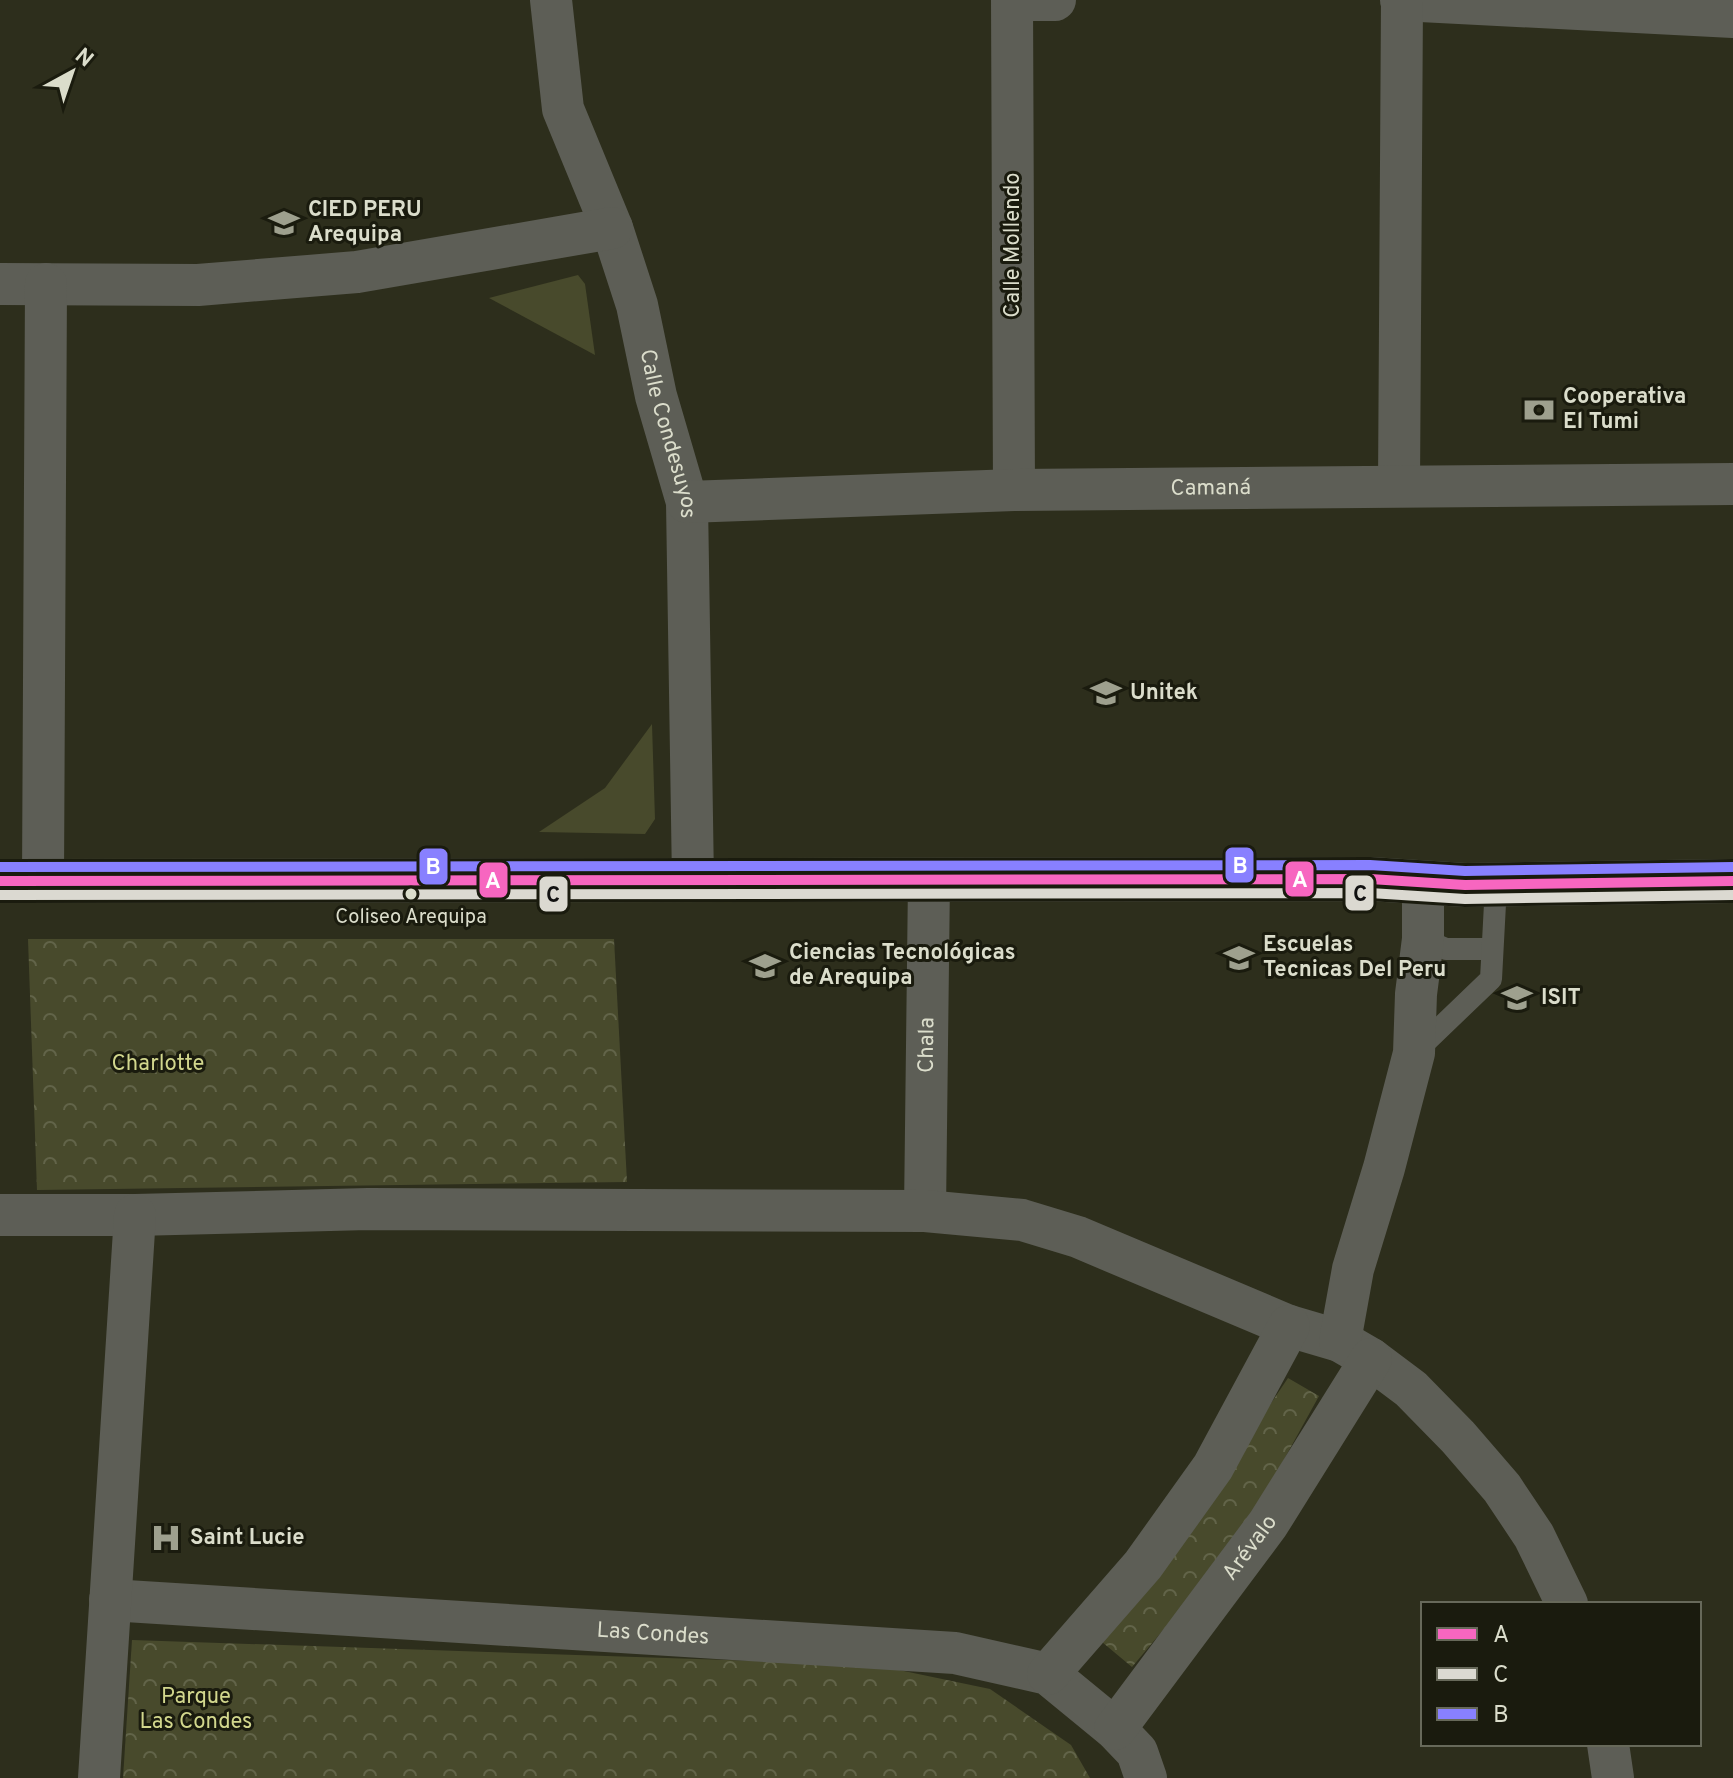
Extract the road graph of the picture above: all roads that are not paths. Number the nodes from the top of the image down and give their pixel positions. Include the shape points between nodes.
1 (551, 0) edge
2 (1012, 0) edge
3 (1055, 0) edge
4 (1401, 0) edge
5 (1733, 17) edge
6 (612, 228) junction
7 (0, 284) edge
8 (46, 284) junction
9 (1733, 484) edge
10 (1399, 486) junction
11 (1014, 490) junction
12 (687, 502) junction
13 (43, 880) junction
14 (929, 880) junction
15 (0, 881) edge
16 (693, 881) junction
17 (1733, 881) edge
18 (1423, 883) junction
19 (1496, 885) junction
20 (1423, 939) junction
21 (1491, 949) junction
22 (1414, 1053) junction
23 (925, 1211) junction
24 (0, 1215) edge
25 (135, 1215) junction
26 (1289, 1326) junction
27 (1356, 1350) junction
28 (110, 1600) junction
29 (1566, 1602) edge
30 (1048, 1674) junction
31 (1115, 1729) junction
32 (1608, 1746) edge
33 (99, 1778) edge
34 (1146, 1778) edge
35 (1613, 1778) edge

1 - 6 street, Calle Condesuyos via 563,109
2 - 3 street
2 - 11 street, Calle Mollendo
4 - 5 street
4 - 10 street
6 - 8 street via 357,272 198,285
6 - 12 street, Calle Condesuyos
7 - 8 street
8 - 13 street
9 - 10 street, Camaná
10 - 11 street, Camaná
11 - 12 street, Camaná
12 - 16 street, Calle Condesuyos
13 - 15 main road
13 - 16 main road
14 - 16 main road
14 - 18 main road
14 - 23 street, Chala
17 - 19 main road
18 - 19 main road
18 - 20 street
19 - 21 lane
20 - 21 lane via 1446,949
20 - 22 street
21 - 22 lane via 1491,979
22 - 27 street via 1353,1269
23 - 25 street via 368,1209
23 - 26 street via 1022,1220 1078,1237
24 - 25 street
25 - 28 street
26 - 27 street
26 - 30 street via 1213,1467 1143,1565
27 - 29 street via 1411,1389 1502,1488 1534,1536
27 - 31 street, Arévalo via 1268,1524
28 - 30 street, Las Condes via 955,1653
28 - 33 street
30 - 31 street, Las Condes
31 - 34 street, Las Condes via 1137,1752
32 - 35 street

